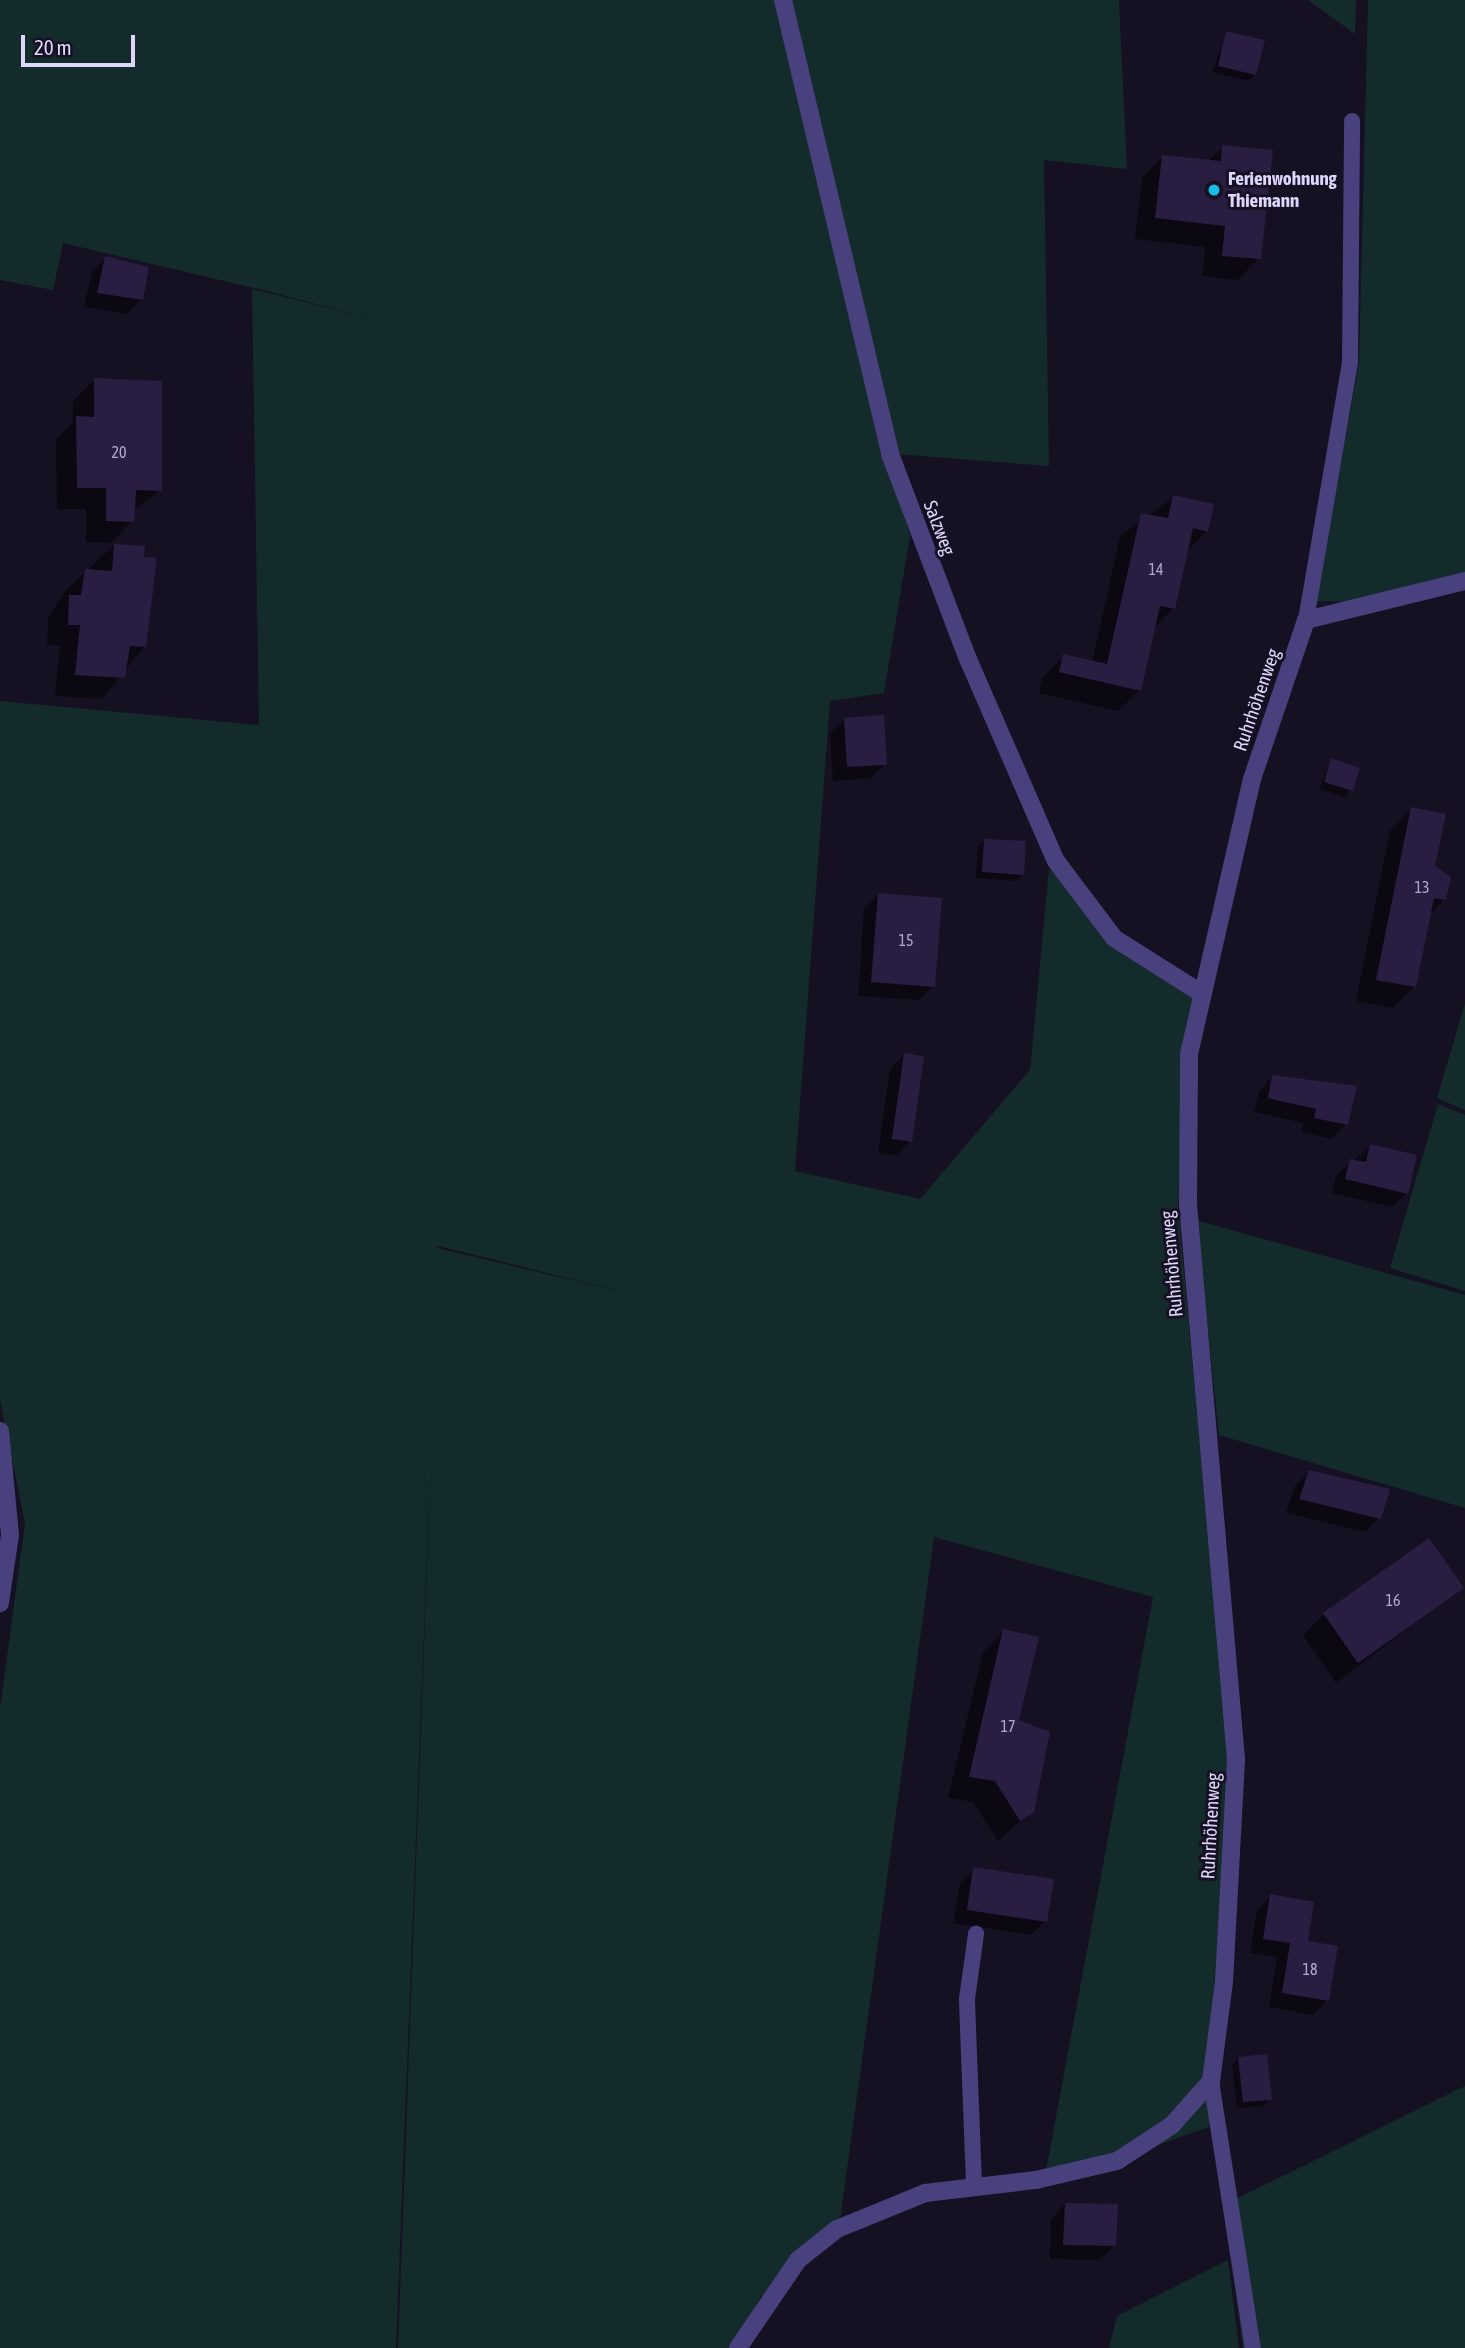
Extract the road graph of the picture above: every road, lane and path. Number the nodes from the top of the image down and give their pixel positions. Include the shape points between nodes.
1 (783, 0) edge
2 (1352, 121) dead end
3 (1465, 581) edge
4 (1306, 620) junction
5 (1201, 993) junction
6 (0, 1431) edge
7 (0, 1603) edge
8 (976, 1934) dead end
9 (1211, 2081) junction
10 (974, 2184) junction
11 (738, 2348) edge
12 (1253, 2348) edge

1 - 5 street, Salzweg via 890,454 968,659 1056,861 1114,938
2 - 4 lane via 1350,362
3 - 4 street
4 - 5 street, Ruhrhöhenweg via 1252,779
5 - 9 street, Ruhrhöhenweg via 1189,1054 1188,1205 1236,1759 1224,1982
6 - 7 street via 10,1535
8 - 10 lane via 967,1999
9 - 10 street via 1172,2125 1117,2161 1036,2180
9 - 12 lane, Ruhrhöhenweg
10 - 11 street via 925,2193 837,2228 798,2260

